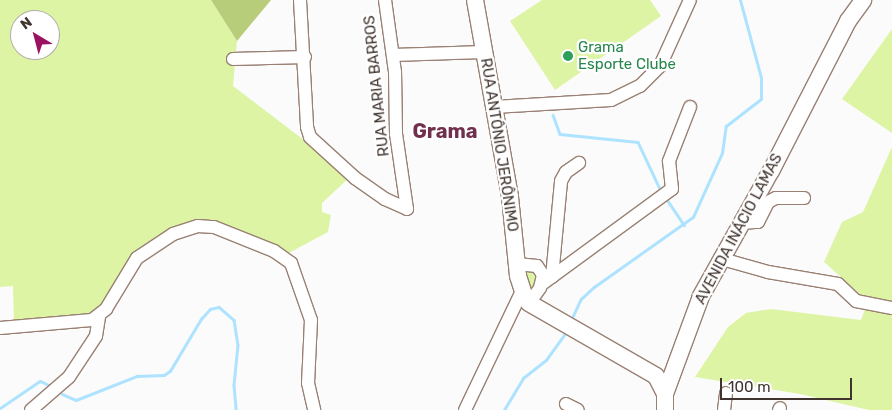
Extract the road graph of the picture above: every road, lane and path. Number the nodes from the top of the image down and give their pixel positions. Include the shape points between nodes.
1 (300, 0) edge
2 (385, 0) edge
3 (475, 0) edge
4 (690, 0) edge
5 (863, 0) edge
6 (484, 52) junction
7 (393, 55) junction
8 (305, 57) junction
9 (233, 59) dead end
10 (494, 107) junction
11 (690, 107) dead end
12 (579, 162) dead end
13 (804, 198) dead end
14 (742, 222) junction
15 (722, 259) junction
16 (517, 264) junction
17 (547, 281) junction
18 (525, 297) junction
19 (892, 308) edge
20 (99, 316) junction
21 (0, 328) edge
22 (726, 393) dead end
23 (665, 402) edge
24 (31, 410) edge
25 (314, 410) edge
26 (465, 410) edge
27 (724, 410) edge

1 - 8 street, RUA MARIA BARROS
2 - 7 street, RUA MARIA BARROS
3 - 6 main road, RUA ANTÔNIO JERÔNIMO
4 - 10 street via 660,66 640,86 610,100
5 - 14 main road, AVENIDA INÁCIO LAMAS via 816,81
6 - 7 street
6 - 10 main road, RUA ANTÔNIO JERÔNIMO
7 - 8 street, RUA MARIA BARROS via 396,134 407,208 385,199 355,178 310,137 306,127
8 - 9 street
10 - 16 main road, RUA ANTÔNIO JERÔNIMO
11 - 17 street via 669,161 672,189
12 - 17 street via 566,172 561,181
13 - 14 street via 776,198 768,202 758,222 751,225
14 - 15 main road, AVENIDA INÁCIO LAMAS
15 - 19 street via 768,272 838,284 856,301
15 - 23 main road, AVENIDA INÁCIO LAMAS via 701,296
16 - 17 street via 540,269
16 - 18 main road, RUA ANTÔNIO JERÔNIMO
17 - 18 street
18 - 23 main road via 568,326 656,376
18 - 26 street
20 - 21 street via 81,322
20 - 24 street via 96,336 69,377
20 - 25 street via 137,258 173,234 198,226 214,227 283,256 291,263 311,320 308,383
22 - 27 street

